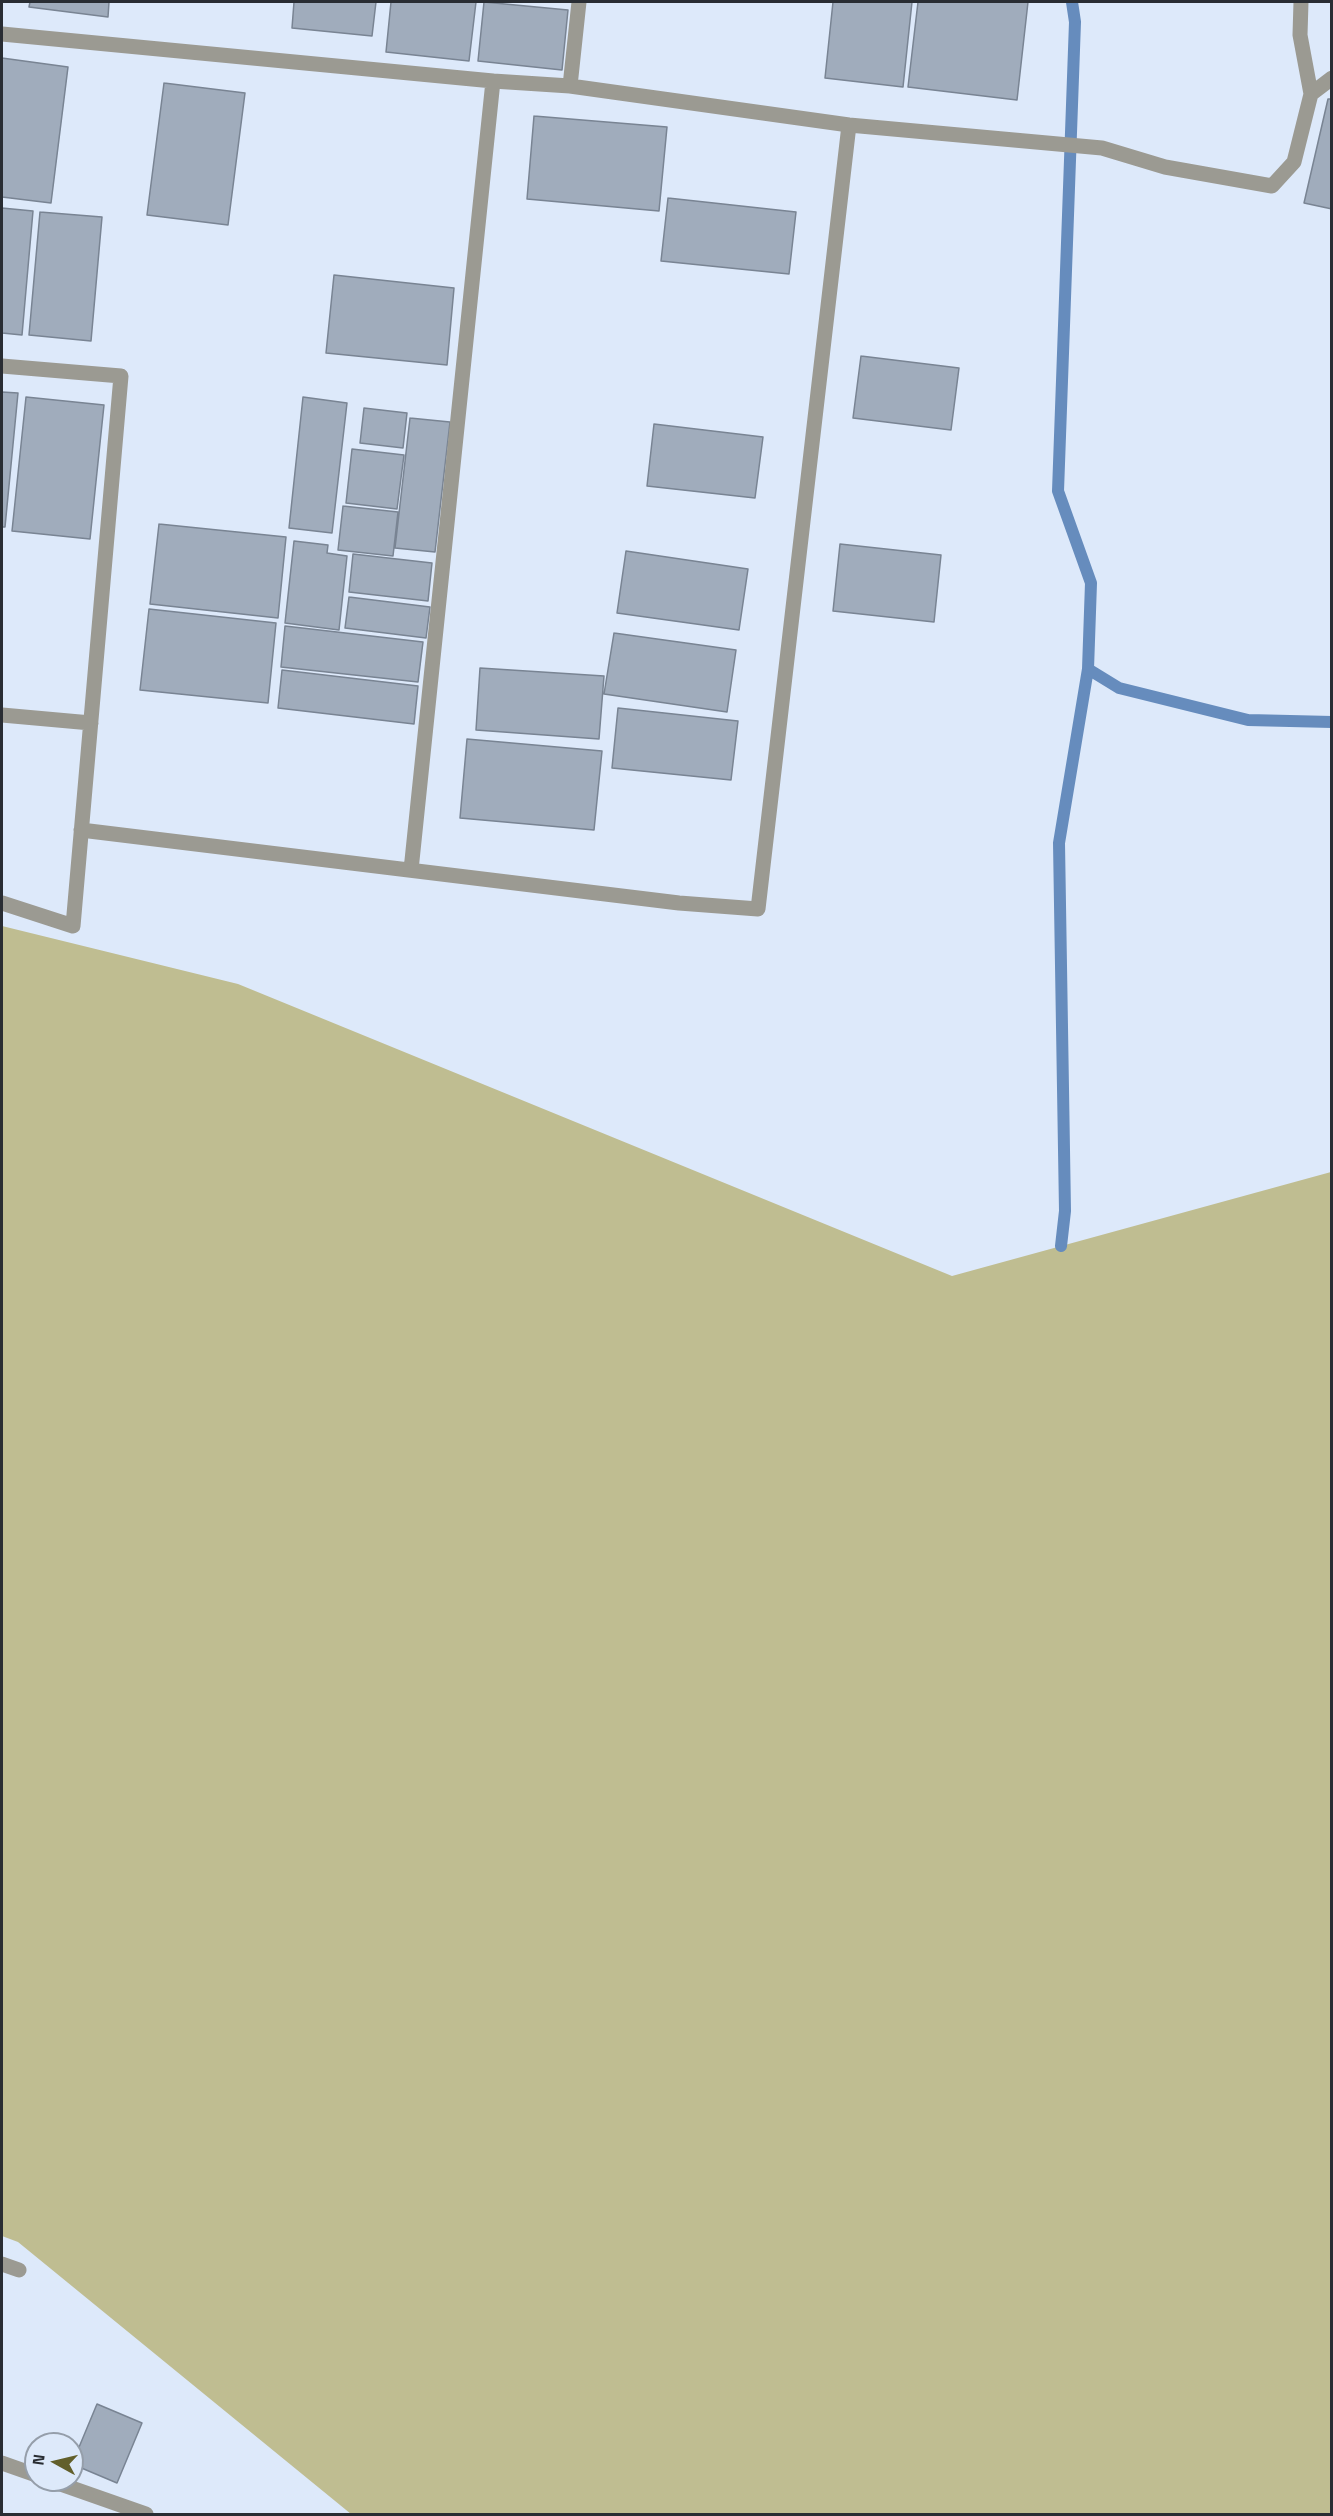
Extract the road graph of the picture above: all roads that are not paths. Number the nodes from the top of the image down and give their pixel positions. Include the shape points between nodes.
1 (579, 2) edge
2 (1301, 2) edge
3 (2, 33) edge
4 (1332, 78) edge
5 (493, 81) junction
6 (570, 86) junction
7 (1311, 94) junction
8 (849, 125) junction
9 (2, 366) edge
10 (2, 715) edge
11 (91, 723) junction
12 (81, 830) junction
13 (411, 870) junction
14 (2, 903) edge
15 (2, 2264) edge
16 (19, 2270) dead end
17 (2, 2463) edge
18 (24, 2471) edge
19 (84, 2492) edge
20 (147, 2514) edge

1 - 6 street
2 - 7 street via 1300,35
3 - 5 street
4 - 7 street
5 - 6 street
5 - 13 street
6 - 8 street
7 - 8 street via 1294,162 1272,186 1165,167 1102,148
8 - 13 street via 758,909 690,905
9 - 11 street via 121,376
10 - 11 street
11 - 12 street
12 - 13 street
12 - 14 street via 73,926
15 - 16 street
17 - 18 street
19 - 20 street

